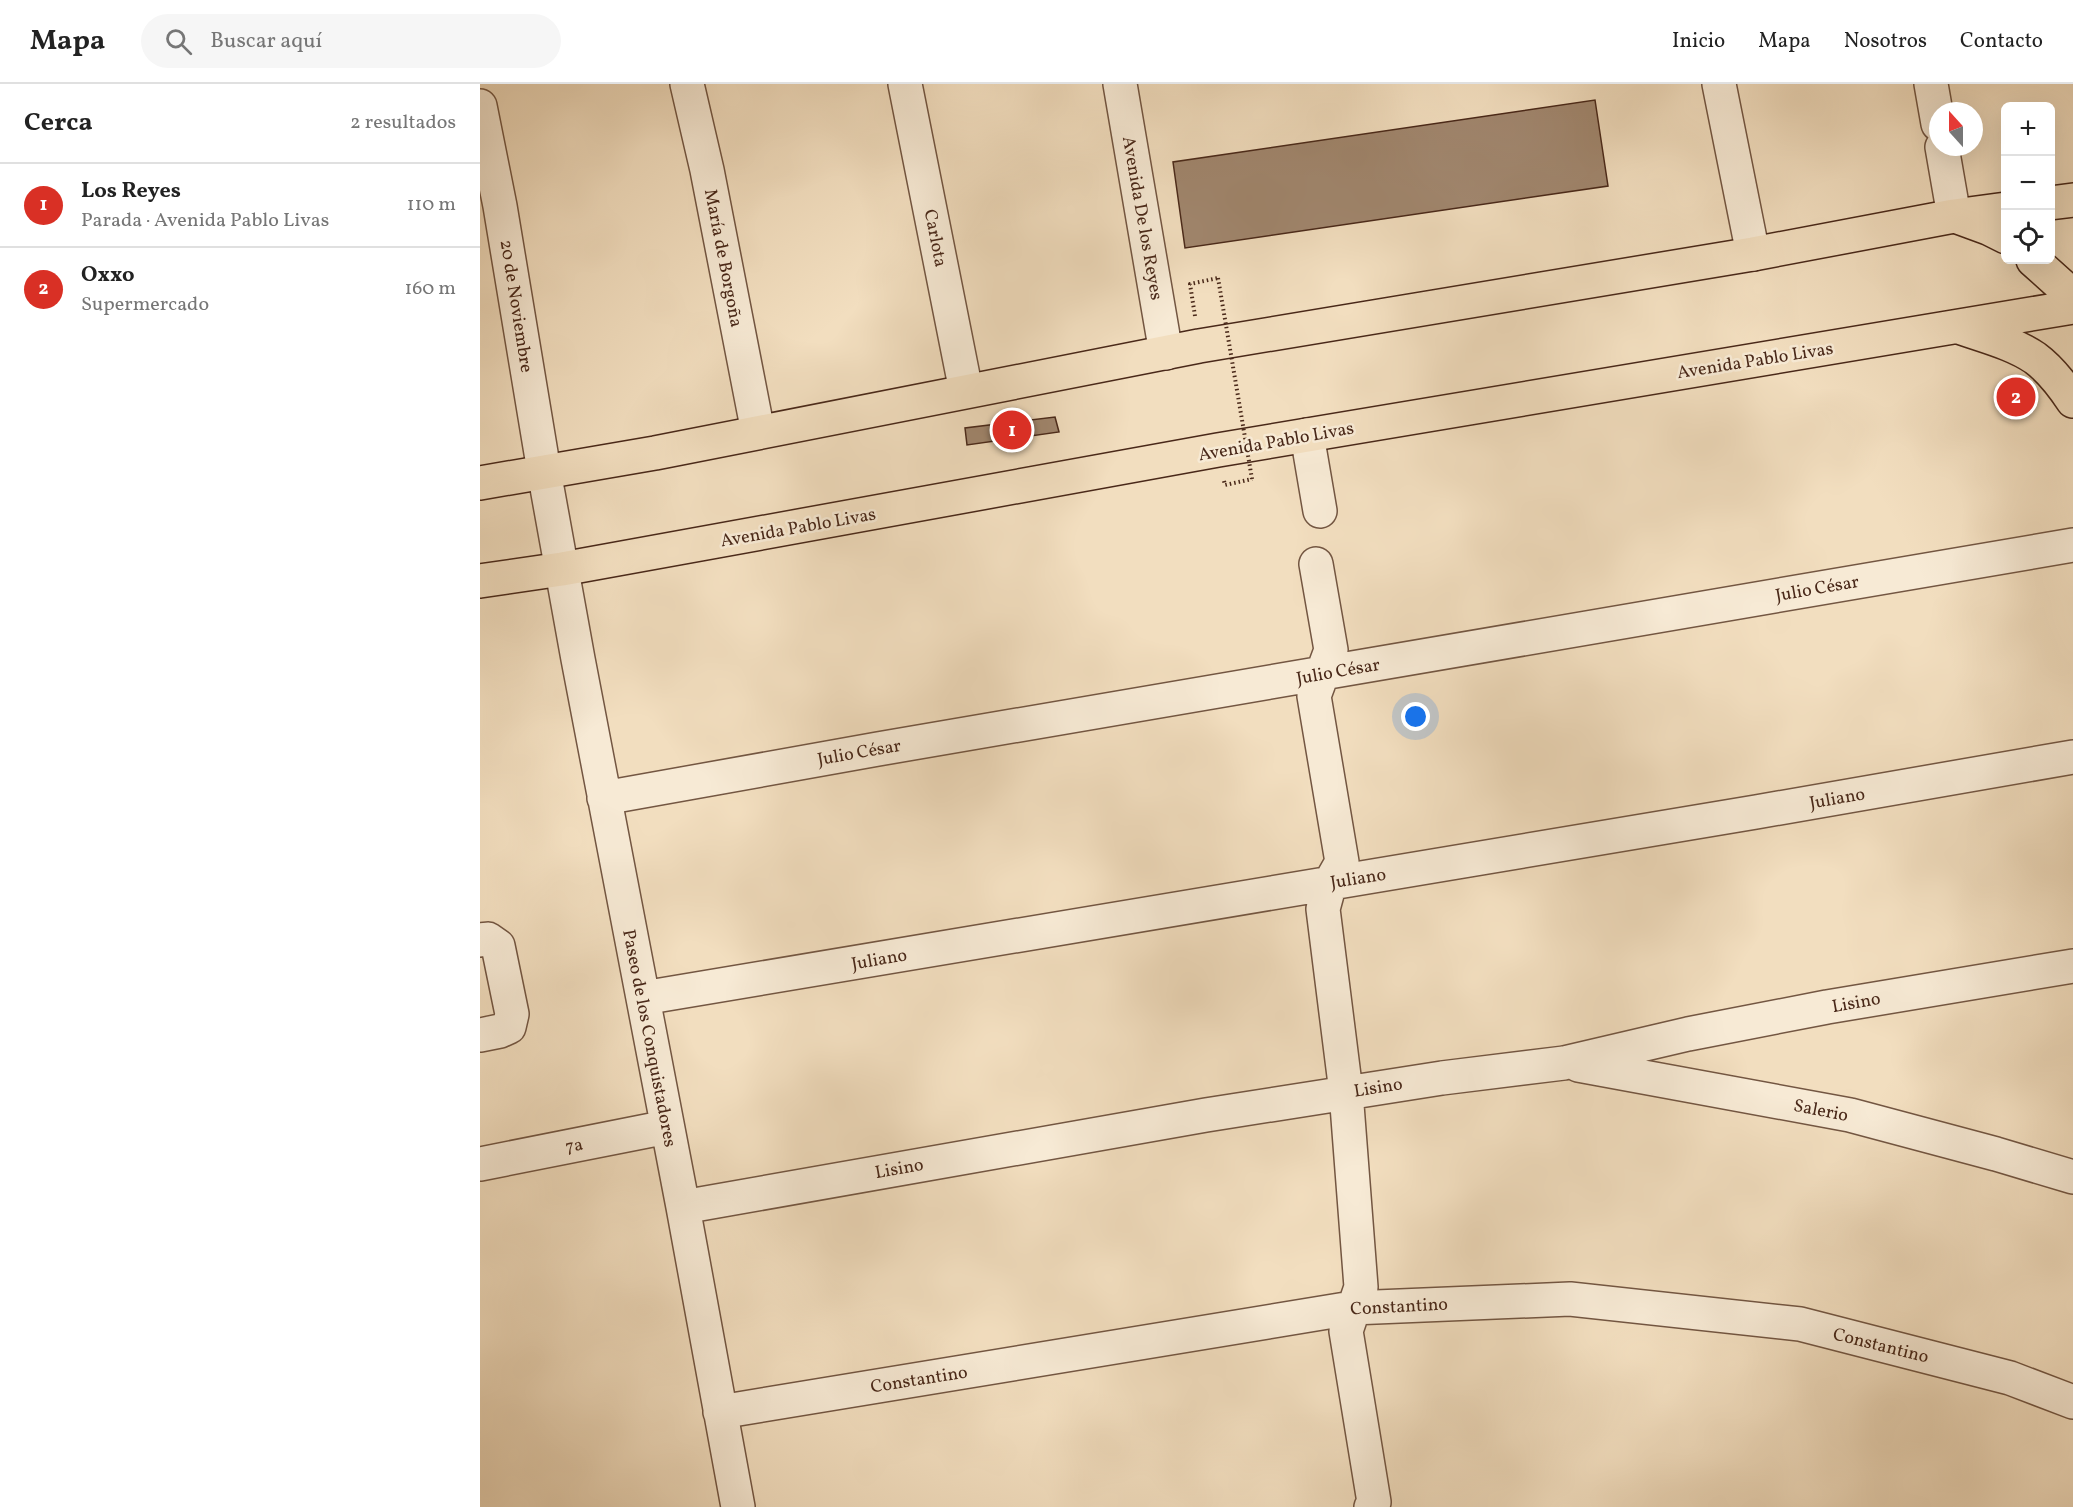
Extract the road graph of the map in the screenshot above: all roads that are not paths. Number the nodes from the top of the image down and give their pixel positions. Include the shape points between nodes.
1 (687, 84) edge
2 (905, 84) edge
3 (1120, 84) edge
4 (1719, 84) edge
5 (1931, 84) edge
6 (1934, 102) edge
7 (480, 106) edge
8 (1944, 156) edge
9 (2073, 200) edge
10 (2055, 202) edge
11 (2001, 210) edge
12 (1954, 216) junction
13 (2001, 234) edge
14 (1753, 254) junction
15 (2037, 264) edge
16 (2073, 296) edge
17 (2073, 307) edge
18 (1958, 327) junction
19 (1166, 353) junction
20 (966, 391) junction
21 (2073, 401) edge
22 (758, 432) junction
23 (1307, 435) junction
24 (544, 471) junction
25 (480, 483) edge
26 (1320, 512) dead end
27 (2073, 545) edge
28 (1316, 564) dead end
29 (562, 569) junction
30 (480, 581) edge
31 (1322, 674) junction
32 (2073, 757) edge
33 (604, 798) junction
34 (1330, 883) junction
35 (480, 940) edge
36 (2073, 966) edge
37 (643, 998) junction
38 (480, 1035) edge
39 (1564, 1063) junction
40 (1346, 1092) junction
41 (667, 1127) junction
42 (480, 1164) edge
43 (2073, 1177) edge
44 (683, 1207) junction
45 (1352, 1308) junction
46 (2073, 1402) edge
47 (720, 1412) junction
48 (738, 1507) edge
49 (1371, 1507) edge

1 - 22 street, María de Borgoña
2 - 20 street, Carlota
3 - 19 street, Avenida De los Reyes
4 - 14 street
5 - 6 street
7 - 24 street, 20 de Noviembre
8 - 12 street
9 - 10 main road
11 - 12 main road
12 - 13 main road
12 - 14 main road
14 - 19 main road
15 - 16 main road
17 - 18 main road, Avenida Pablo Livas
18 - 21 main road via 2003,342 2034,358
18 - 23 main road, Avenida Pablo Livas
19 - 20 main road
20 - 22 main road
22 - 24 main road
23 - 26 street
23 - 29 main road, Avenida Pablo Livas
24 - 25 main road
24 - 29 street, 20 de Noviembre
27 - 31 street, Julio César
28 - 31 street via 1331,650
29 - 30 main road, Avenida Pablo Livas
29 - 33 street, Paseo de los Conquistadores
31 - 33 street, Julio César
31 - 34 street via 1314,696 1342,862
32 - 34 street, Juliano
33 - 37 street, Paseo de los Conquistadores
34 - 37 street, Juliano
34 - 40 street via 1323,909
35 - 38 street via 488,939 498,946 512,1014 509,1027
36 - 39 street, Lisino via 1827,1007
37 - 41 street, Paseo de los Conquistadores
39 - 40 street, Lisino
39 - 43 street, Salerio via 1850,1115
40 - 44 street, Lisino
40 - 45 street via 1361,1287
41 - 42 street, 7a
41 - 44 street, Paseo de los Conquistadores
44 - 47 street, Paseo de los Conquistadores
45 - 46 street, Constantino via 1570,1299 1800,1324 2010,1378
45 - 47 street, Constantino
45 - 49 street via 1346,1331 1374,1502
47 - 48 street, Paseo de los Conquistadores

